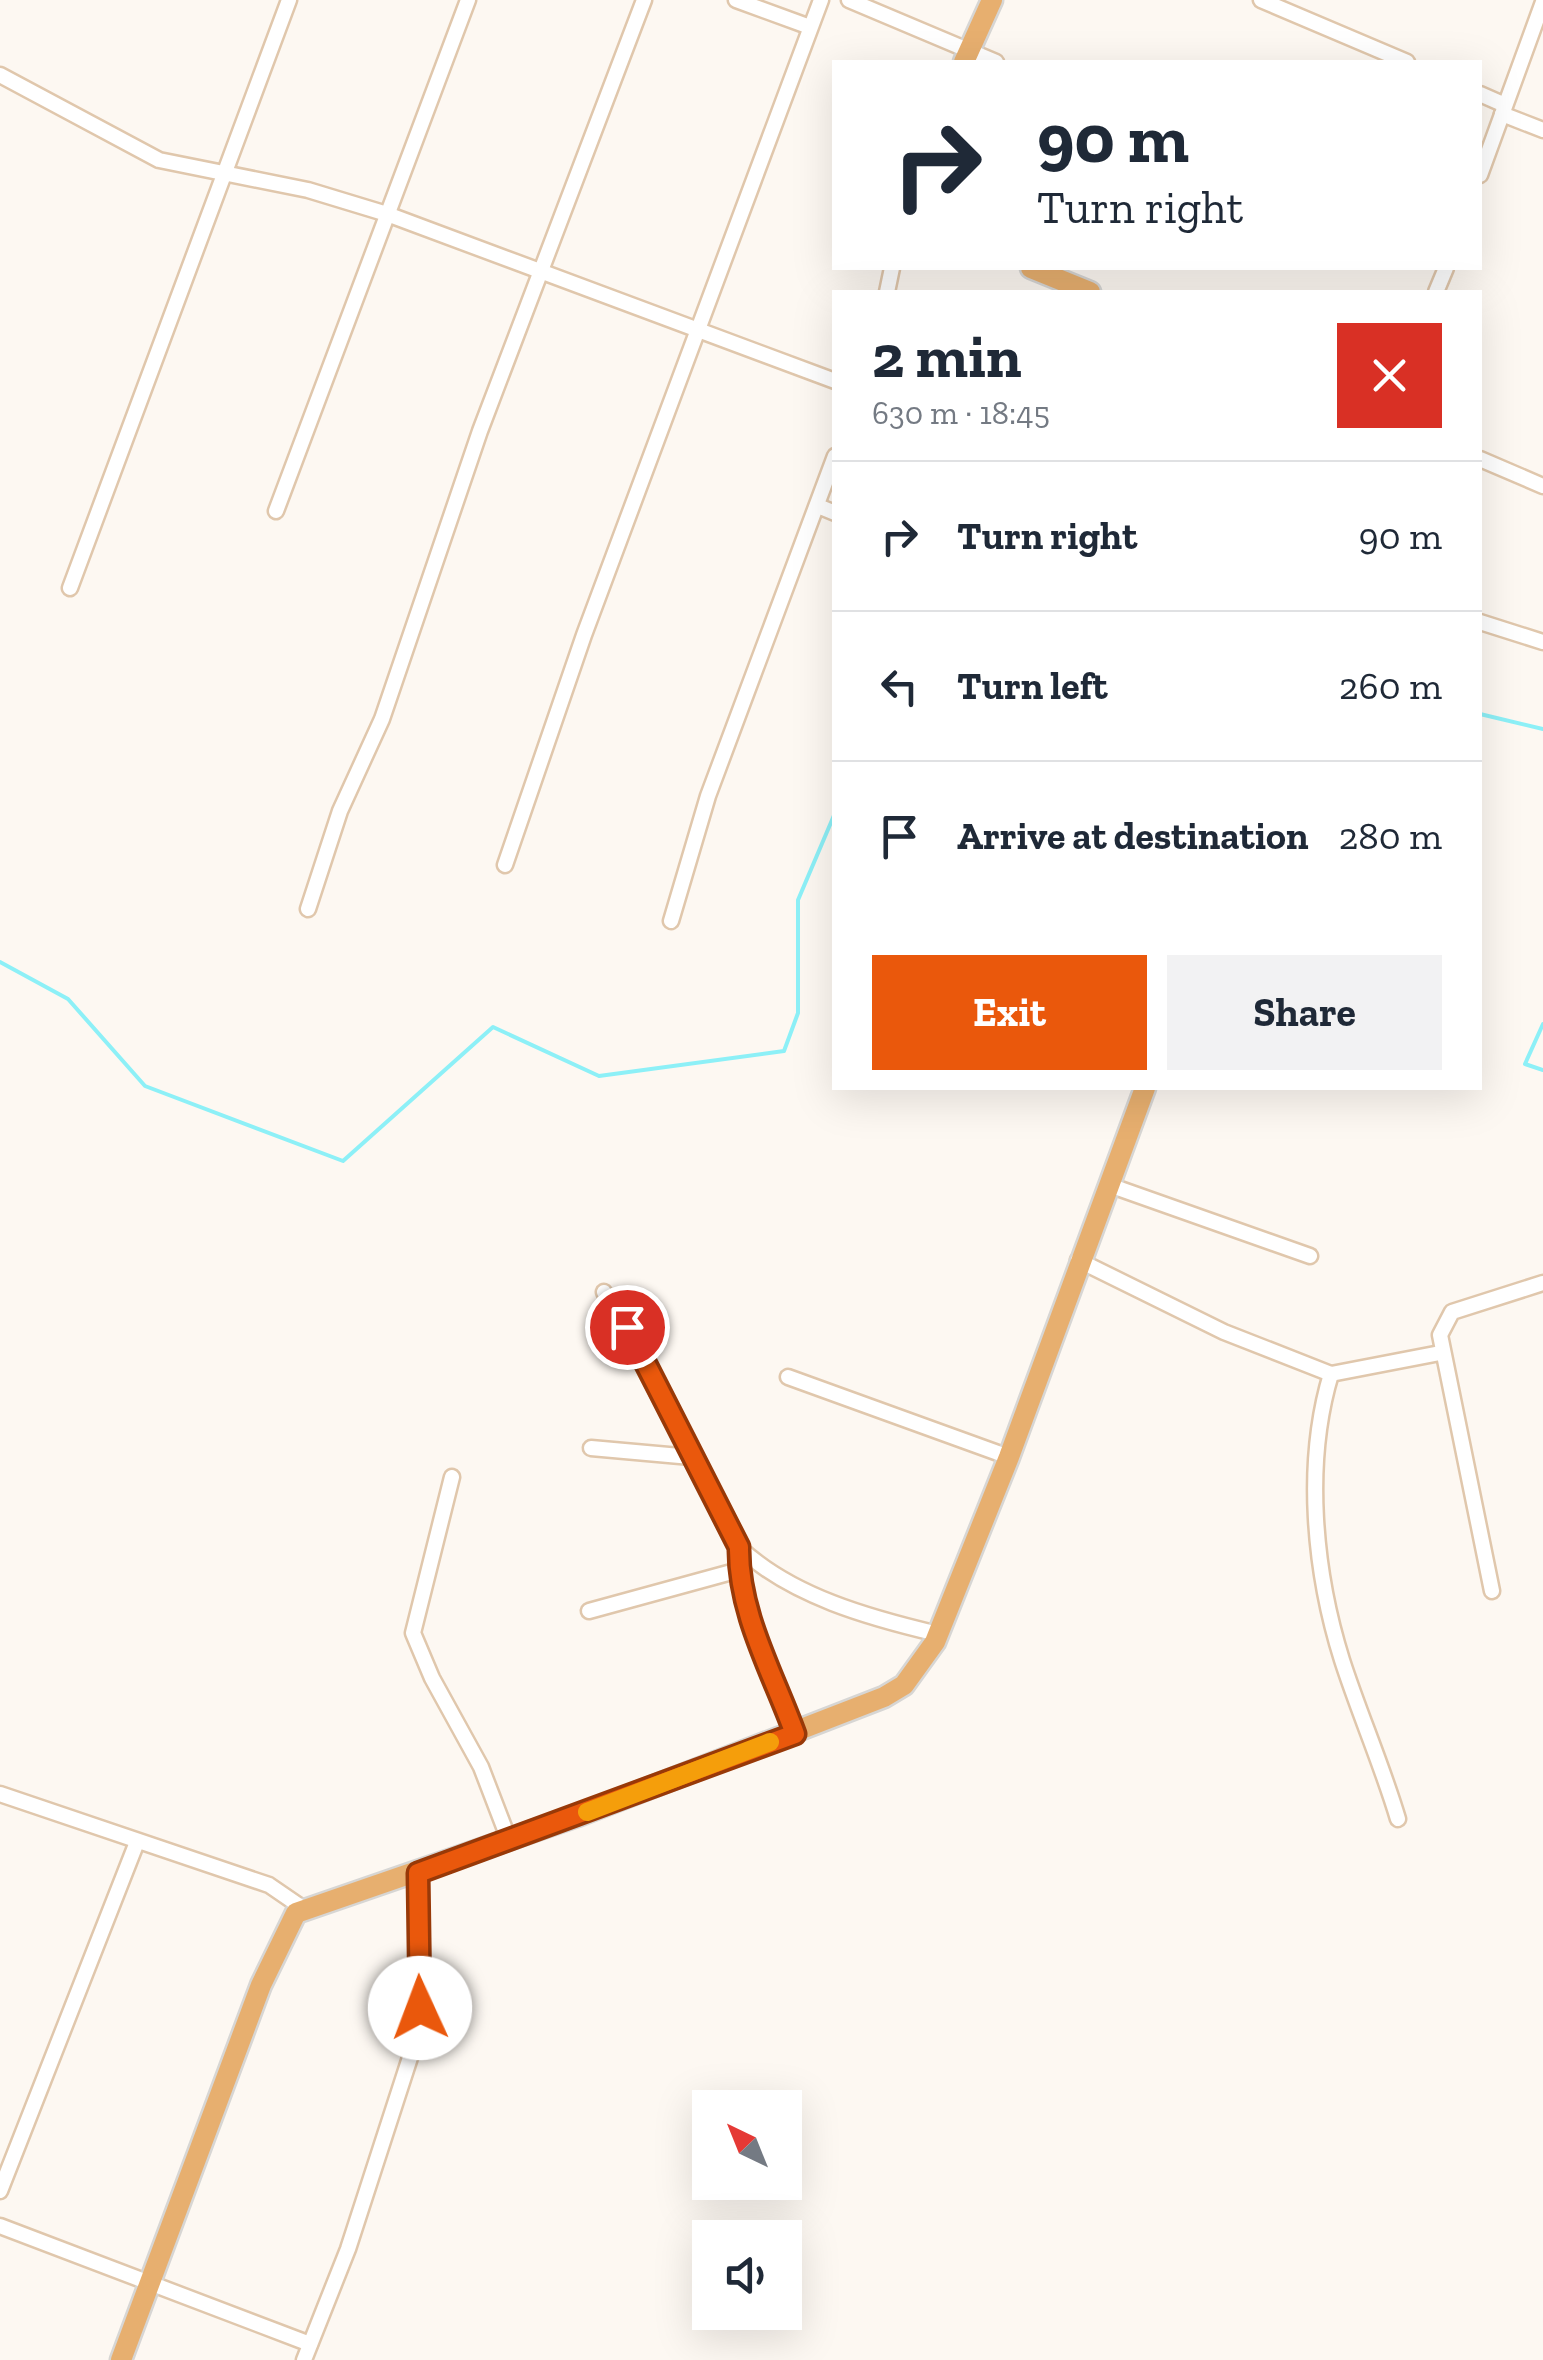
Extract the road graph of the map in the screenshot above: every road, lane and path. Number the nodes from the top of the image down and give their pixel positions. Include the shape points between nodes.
1 (290, 0) edge
2 (468, 0) edge
3 (644, 0) edge
4 (736, 0) edge
5 (820, 0) edge
6 (849, 0) edge
7 (992, 0) edge
8 (1260, 0) edge
9 (1543, 2) edge
10 (810, 27) junction
11 (967, 56) edge
12 (1401, 60) edge
13 (0, 75) edge
14 (1482, 95) edge
15 (1504, 109) junction
16 (1543, 130) edge
17 (1482, 170) edge
18 (226, 174) junction
19 (386, 214) junction
20 (1036, 270) edge
21 (540, 271) junction
22 (1085, 290) edge
23 (700, 329) junction
24 (832, 380) edge
25 (1482, 460) edge
26 (832, 465) edge
27 (1543, 486) edge
28 (818, 506) junction
29 (276, 511) dead end
30 (832, 512) edge
31 (70, 588) dead end
32 (1482, 623) edge
33 (1543, 642) edge
34 (505, 864) dead end
35 (308, 908) dead end
36 (671, 920) dead end
37 (1143, 1090) edge
38 (1109, 1185) junction
39 (1310, 1256) dead end
40 (1078, 1260) junction
41 (1543, 1283) edge
42 (604, 1292) dead end
43 (1440, 1353) junction
44 (1331, 1374) junction
45 (788, 1377) dead end
46 (590, 1448) dead end
47 (691, 1457) junction
48 (1010, 1457) junction
49 (452, 1476) dead end
50 (739, 1547) junction
51 (739, 1570) junction
52 (1492, 1591) dead end
53 (589, 1611) dead end
54 (938, 1634) junction
55 (795, 1734) junction
56 (0, 1794) edge
57 (1398, 1818) dead end
58 (510, 1840) junction
59 (138, 1842) junction
60 (418, 1873) junction
61 (304, 1908) junction
62 (0, 2191) edge
63 (0, 2226) edge
64 (150, 2282) junction
65 (310, 2344) junction
66 (121, 2360) edge
67 (304, 2360) edge

1 - 18 street
2 - 19 street
3 - 21 street
4 - 10 street
5 - 10 street
6 - 11 street
7 - 11 highway
8 - 12 street
9 - 15 street
10 - 23 street
13 - 18 street via 160,160
14 - 15 street
15 - 16 street
15 - 17 street
18 - 19 street
18 - 31 street
19 - 21 street
19 - 29 street
20 - 22 highway
21 - 23 street
21 - 35 street
23 - 24 street
23 - 34 street
25 - 27 street
26 - 28 street
28 - 30 street
28 - 36 street via 708,796
32 - 33 street
37 - 38 highway
38 - 39 street
38 - 40 highway
40 - 44 street via 1224,1332
40 - 48 highway
41 - 43 street via 1452,1312 1440,1335
42 - 47 street
43 - 44 street
43 - 52 street
44 - 57 street via 1315,1463 1326,1588 1341,1656
45 - 48 street
46 - 47 street
47 - 50 street
48 - 54 highway
49 - 58 street via 413,1633
50 - 51 street
50 - 54 street via 779,1578 853,1610
51 - 53 street
51 - 55 street
54 - 55 highway via 904,1686
55 - 58 highway
56 - 59 street
58 - 60 highway
59 - 61 street via 269,1884
59 - 62 street
60 - 61 highway
60 - 65 street via 417,2036
61 - 64 highway via 281,1936 260,1985
63 - 64 street
64 - 65 street
64 - 66 highway
65 - 67 street

